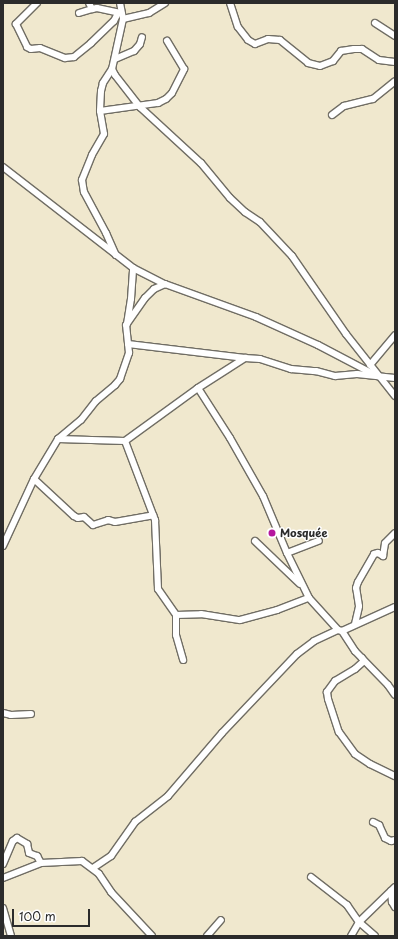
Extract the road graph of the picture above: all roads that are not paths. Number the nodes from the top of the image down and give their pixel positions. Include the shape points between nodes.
1 (37, 3) edge
2 (120, 3) edge
3 (165, 3) edge
4 (230, 3) edge
5 (91, 6) edge
6 (79, 13) dead end
7 (121, 15) junction
8 (375, 24) dead end
9 (395, 36) edge
10 (142, 37) dead end
11 (167, 41) dead end
12 (115, 59) junction
13 (395, 62) edge
14 (112, 69) junction
15 (395, 81) edge
16 (140, 107) junction
17 (100, 111) junction
18 (332, 115) dead end
19 (3, 166) edge
20 (116, 256) junction
21 (133, 268) junction
22 (165, 284) junction
23 (126, 325) junction
24 (395, 335) edge
25 (128, 344) junction
26 (245, 358) junction
27 (370, 365) junction
28 (379, 376) junction
29 (395, 378) edge
30 (198, 388) junction
31 (395, 396) edge
32 (58, 438) junction
33 (125, 442) junction
34 (34, 479) junction
35 (153, 515) junction
36 (395, 532) edge
37 (319, 541) dead end
38 (255, 542) dead end
39 (3, 546) edge
40 (287, 553) junction
41 (302, 586) junction
42 (309, 598) junction
43 (395, 607) edge
44 (176, 615) junction
45 (355, 624) junction
46 (340, 631) junction
47 (356, 651) junction
48 (183, 660) dead end
49 (395, 695) edge
50 (3, 713) edge
51 (31, 714) dead end
52 (395, 776) edge
53 (373, 822) dead end
54 (395, 840) edge
55 (41, 862) junction
56 (3, 864) edge
57 (3, 867) edge
58 (93, 868) junction
59 (4, 877) edge
60 (311, 877) dead end
61 (393, 889) edge
62 (395, 907) edge
63 (3, 908) edge
64 (221, 920) dead end
65 (359, 922) junction
66 (11, 936) edge
67 (152, 936) edge
68 (207, 936) edge
69 (351, 936) edge
70 (375, 936) edge

1 - 7 street via 16,24 27,47 40,48 65,58 74,57
2 - 7 street
3 - 7 street via 149,13
4 - 13 street via 238,27 248,40 255,44 268,39 280,40 308,63 320,66 333,61 341,51 354,49 362,49 379,60
5 - 6 street
5 - 7 street
7 - 12 street
8 - 9 street
10 - 12 street via 134,51
11 - 16 street via 184,69 172,93 166,99
12 - 14 street
14 - 16 street
14 - 17 street via 103,84
15 - 18 street via 373,99 344,106
16 - 17 street
16 - 27 street via 201,163 230,198 260,222 288,251
17 - 20 street via 104,134 82,180 83,188
19 - 20 street
20 - 21 street
21 - 22 street
21 - 23 street
22 - 23 street via 154,289 145,298
22 - 28 street via 256,317
23 - 25 street
24 - 27 street
25 - 26 street
25 - 32 street via 129,353 120,379 96,401 81,420
26 - 28 street via 335,376
26 - 30 street
27 - 28 street
28 - 29 street
28 - 31 street
30 - 33 street
30 - 40 street via 263,496
32 - 33 street
32 - 34 street
33 - 35 street
34 - 35 street via 74,516 84,517 93,525 108,520 115,522
34 - 39 street
35 - 44 street via 156,527 158,589
36 - 45 street via 385,542 383,556 378,552 374,554 358,582 356,588 359,606
37 - 40 street
38 - 41 street
40 - 41 street
41 - 42 street
42 - 44 street via 240,620 201,614
42 - 46 street
43 - 45 street
44 - 48 street via 176,635
45 - 46 street
46 - 47 street
46 - 58 street via 314,641 297,654 222,733 168,796 135,822 111,856
47 - 49 street
47 - 52 street via 364,661 335,681 328,690 330,706 339,732 355,754
50 - 51 street
53 - 54 street via 379,825 384,838
55 - 56 street via 37,856 29,853 27,844 17,838 13,841
55 - 58 street via 82,861
55 - 59 street
57 - 59 street
58 - 67 street via 111,892
60 - 65 street via 347,905
61 - 62 street via 392,902
61 - 65 street
63 - 66 street
64 - 68 street
65 - 69 street
65 - 70 street

